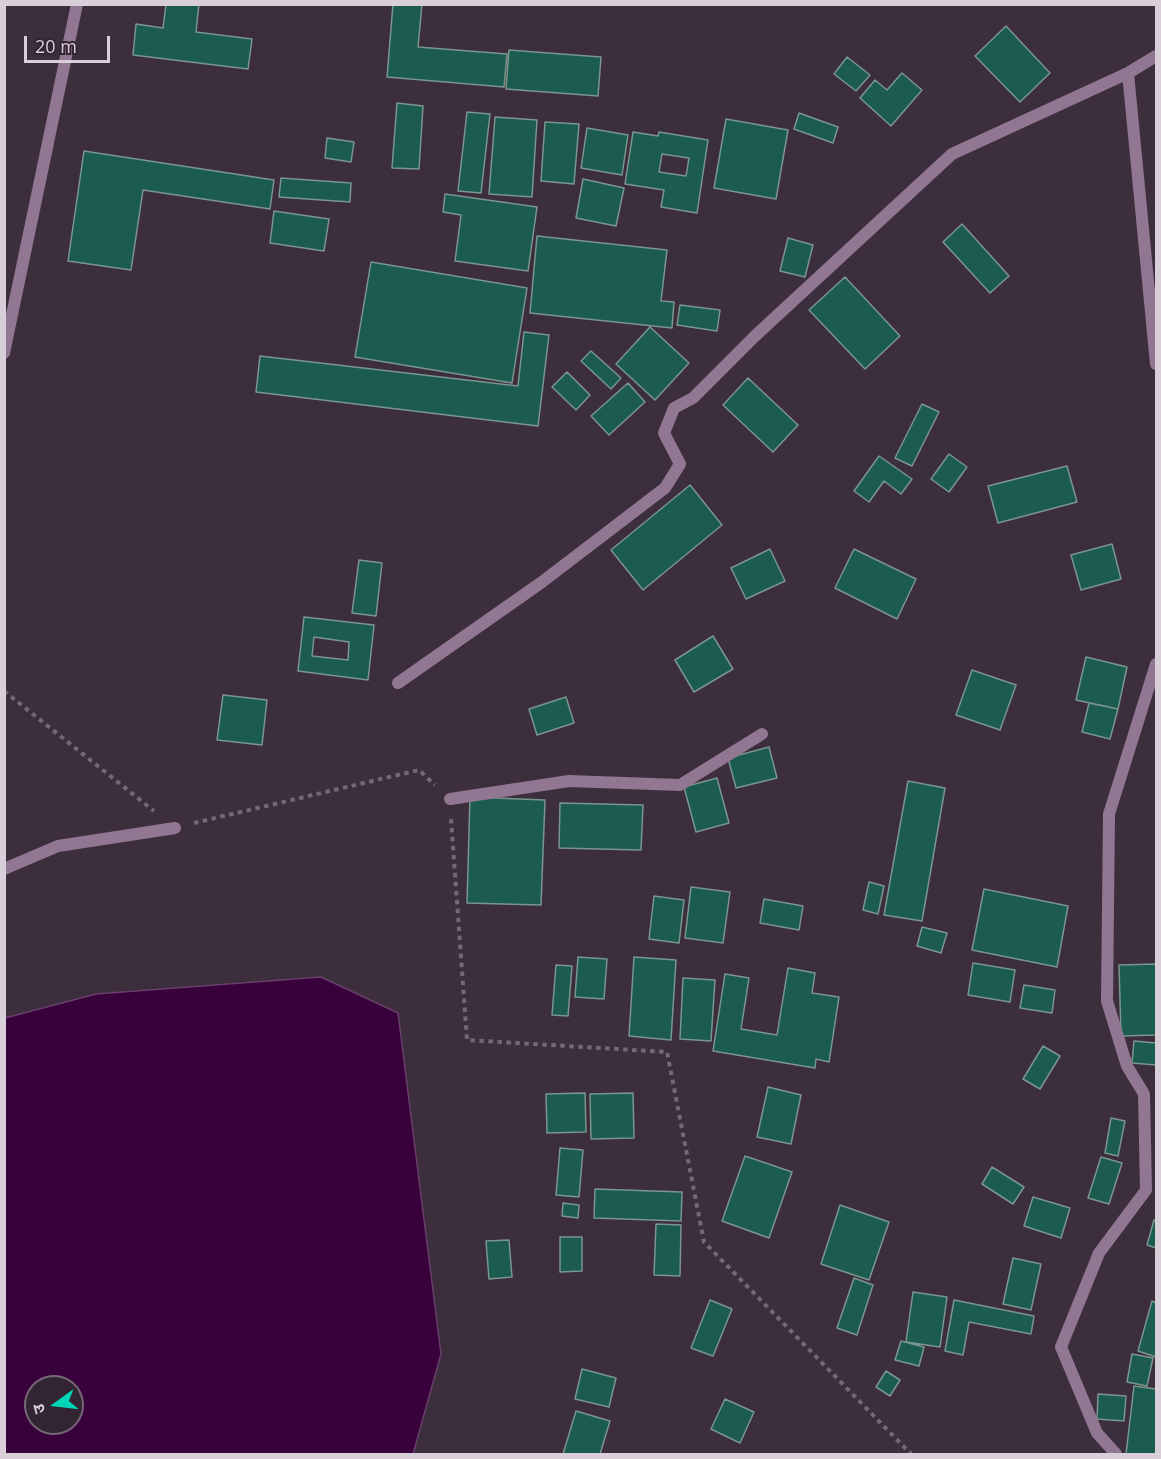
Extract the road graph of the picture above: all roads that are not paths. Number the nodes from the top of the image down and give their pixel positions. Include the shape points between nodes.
1 (78, 4) edge
2 (1156, 56) edge
3 (1128, 73) junction
4 (4, 353) edge
5 (1156, 364) edge
6 (1156, 664) edge
7 (398, 683) dead end
8 (762, 734) dead end
9 (450, 799) road end
10 (175, 828) road end
11 (4, 869) edge
12 (1116, 1455) edge

1 - 4 street
2 - 3 street
3 - 5 street
3 - 7 street via 952,154 693,398 674,408 664,433 680,464 665,488 542,582
6 - 12 street via 1110,814 1107,1001 1127,1066 1144,1095 1146,1190 1099,1253 1061,1347 1097,1433
8 - 9 street via 680,785 569,781
10 - 11 street via 58,846

